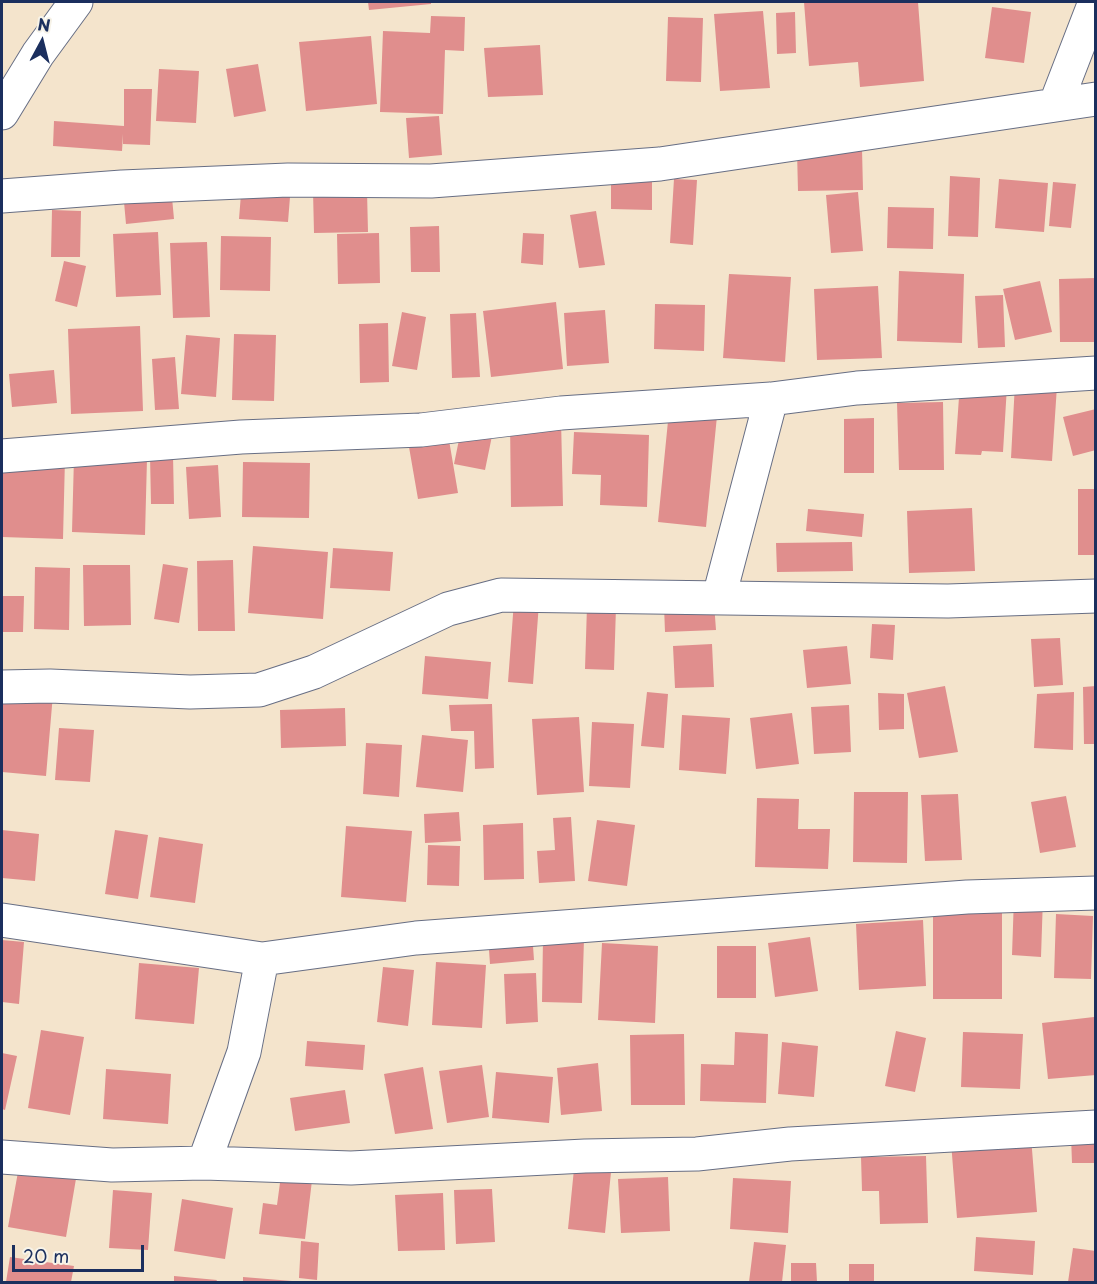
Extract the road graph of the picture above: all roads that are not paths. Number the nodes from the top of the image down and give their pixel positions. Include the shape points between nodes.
1 (76, 2) edge
2 (1095, 2) edge
3 (1095, 99) edge
4 (1056, 103) junction
5 (2, 113) edge
6 (2, 194) edge
7 (1095, 373) edge
8 (771, 399) junction
9 (2, 456) edge
10 (1095, 596) edge
11 (719, 597) junction
12 (2, 687) edge
13 (1095, 893) edge
14 (2, 920) edge
15 (262, 959) junction
16 (1095, 1127) edge
17 (2, 1157) edge
18 (204, 1163) junction

1 - 5 street
2 - 4 street
3 - 4 street
4 - 6 street via 660,164 431,181 288,180
7 - 8 street via 857,388
8 - 9 street via 561,413 421,430 241,437
8 - 11 street
10 - 11 street via 948,601
11 - 12 street via 501,595 448,609 314,672 258,690
13 - 15 street via 967,897 416,938
14 - 15 street
15 - 18 street via 244,1052
16 - 18 street via 790,1144 697,1154 573,1156 351,1168
17 - 18 street via 112,1165

